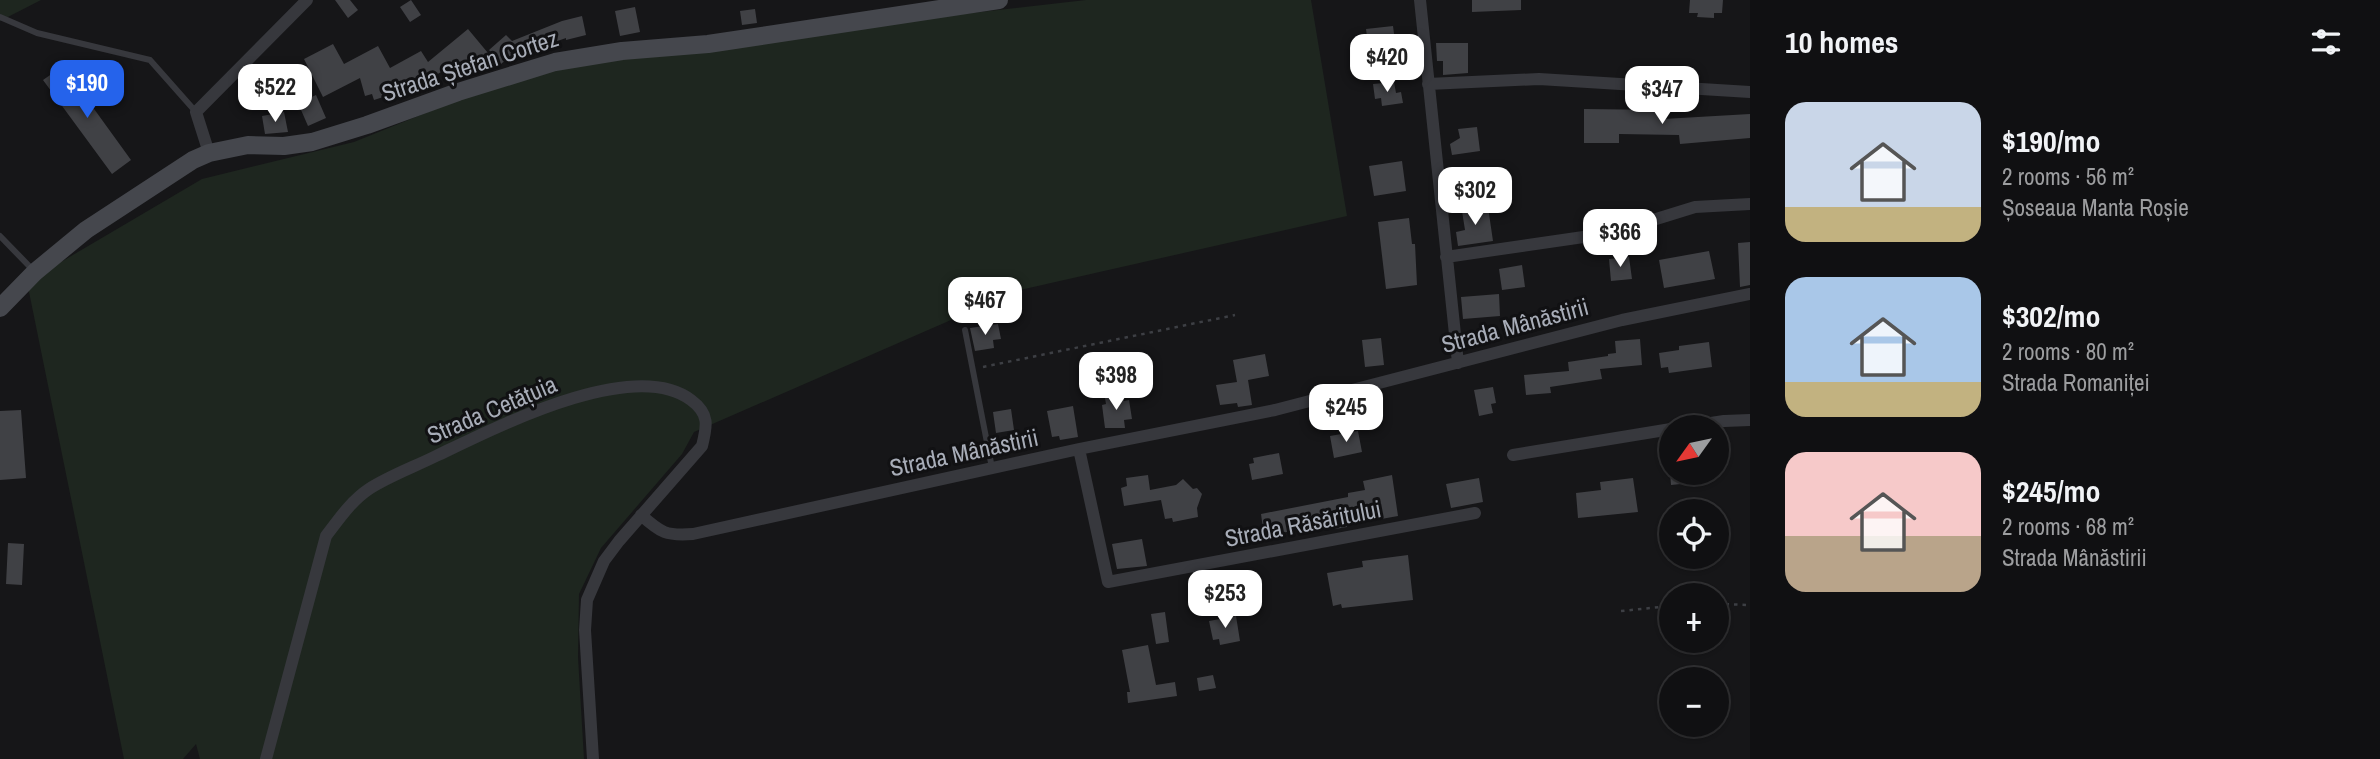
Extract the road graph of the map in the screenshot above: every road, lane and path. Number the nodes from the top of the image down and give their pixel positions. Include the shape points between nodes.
1 (307, 0) edge
2 (999, 0) edge
3 (1420, 0) edge
4 (0, 17) edge
5 (1428, 84) junction
6 (1750, 92) edge
7 (196, 112) junction
8 (209, 153) junction
9 (1750, 204) edge
10 (0, 236) edge
11 (1446, 257) junction
12 (35, 272) junction
13 (1748, 296) edge
14 (0, 308) edge
15 (1234, 315) dead end
16 (965, 330) dead end
17 (1458, 363) junction
18 (973, 369) junction
19 (1750, 420) edge
20 (1729, 421) edge
21 (1659, 431) edge
22 (1079, 449) junction
23 (1513, 455) dead end
24 (992, 468) junction
25 (1475, 513) dead end
26 (641, 515) junction
27 (1729, 604) edge
28 (1750, 605) edge
29 (1659, 607) edge
30 (1622, 611) dead end
31 (266, 759) edge
32 (593, 759) edge

1 - 7 street
2 - 8 street, Strada Ștefan Cortez via 555,62 312,142 248,145
3 - 5 street
4 - 7 lane via 37,33 150,60
5 - 6 street via 1539,79
5 - 11 street
7 - 8 street
8 - 12 street, Strada Ștefan Cortez via 97,222
9 - 11 street via 1695,207 1611,233
10 - 12 lane
11 - 17 street
12 - 14 street, Strada Ștefan Cortez
13 - 17 street, Strada Mânăstirii via 1622,320
15 - 18 path
16 - 18 lane
17 - 22 street, Strada Mânăstirii via 1275,410
18 - 24 lane
19 - 20 street
21 - 23 street
22 - 24 street, Strada Mânăstirii
22 - 25 street, Strada Răsăritului via 1108,582
24 - 26 street, Strada Mânăstirii via 693,534 670,536
26 - 31 street, Strada Cetățuia via 702,446 707,426 701,407 683,394 658,387 628,387 548,405 369,489 347,507 326,536
26 - 32 street, Strada Cetățuia via 604,561 587,600
27 - 28 path
29 - 30 path

